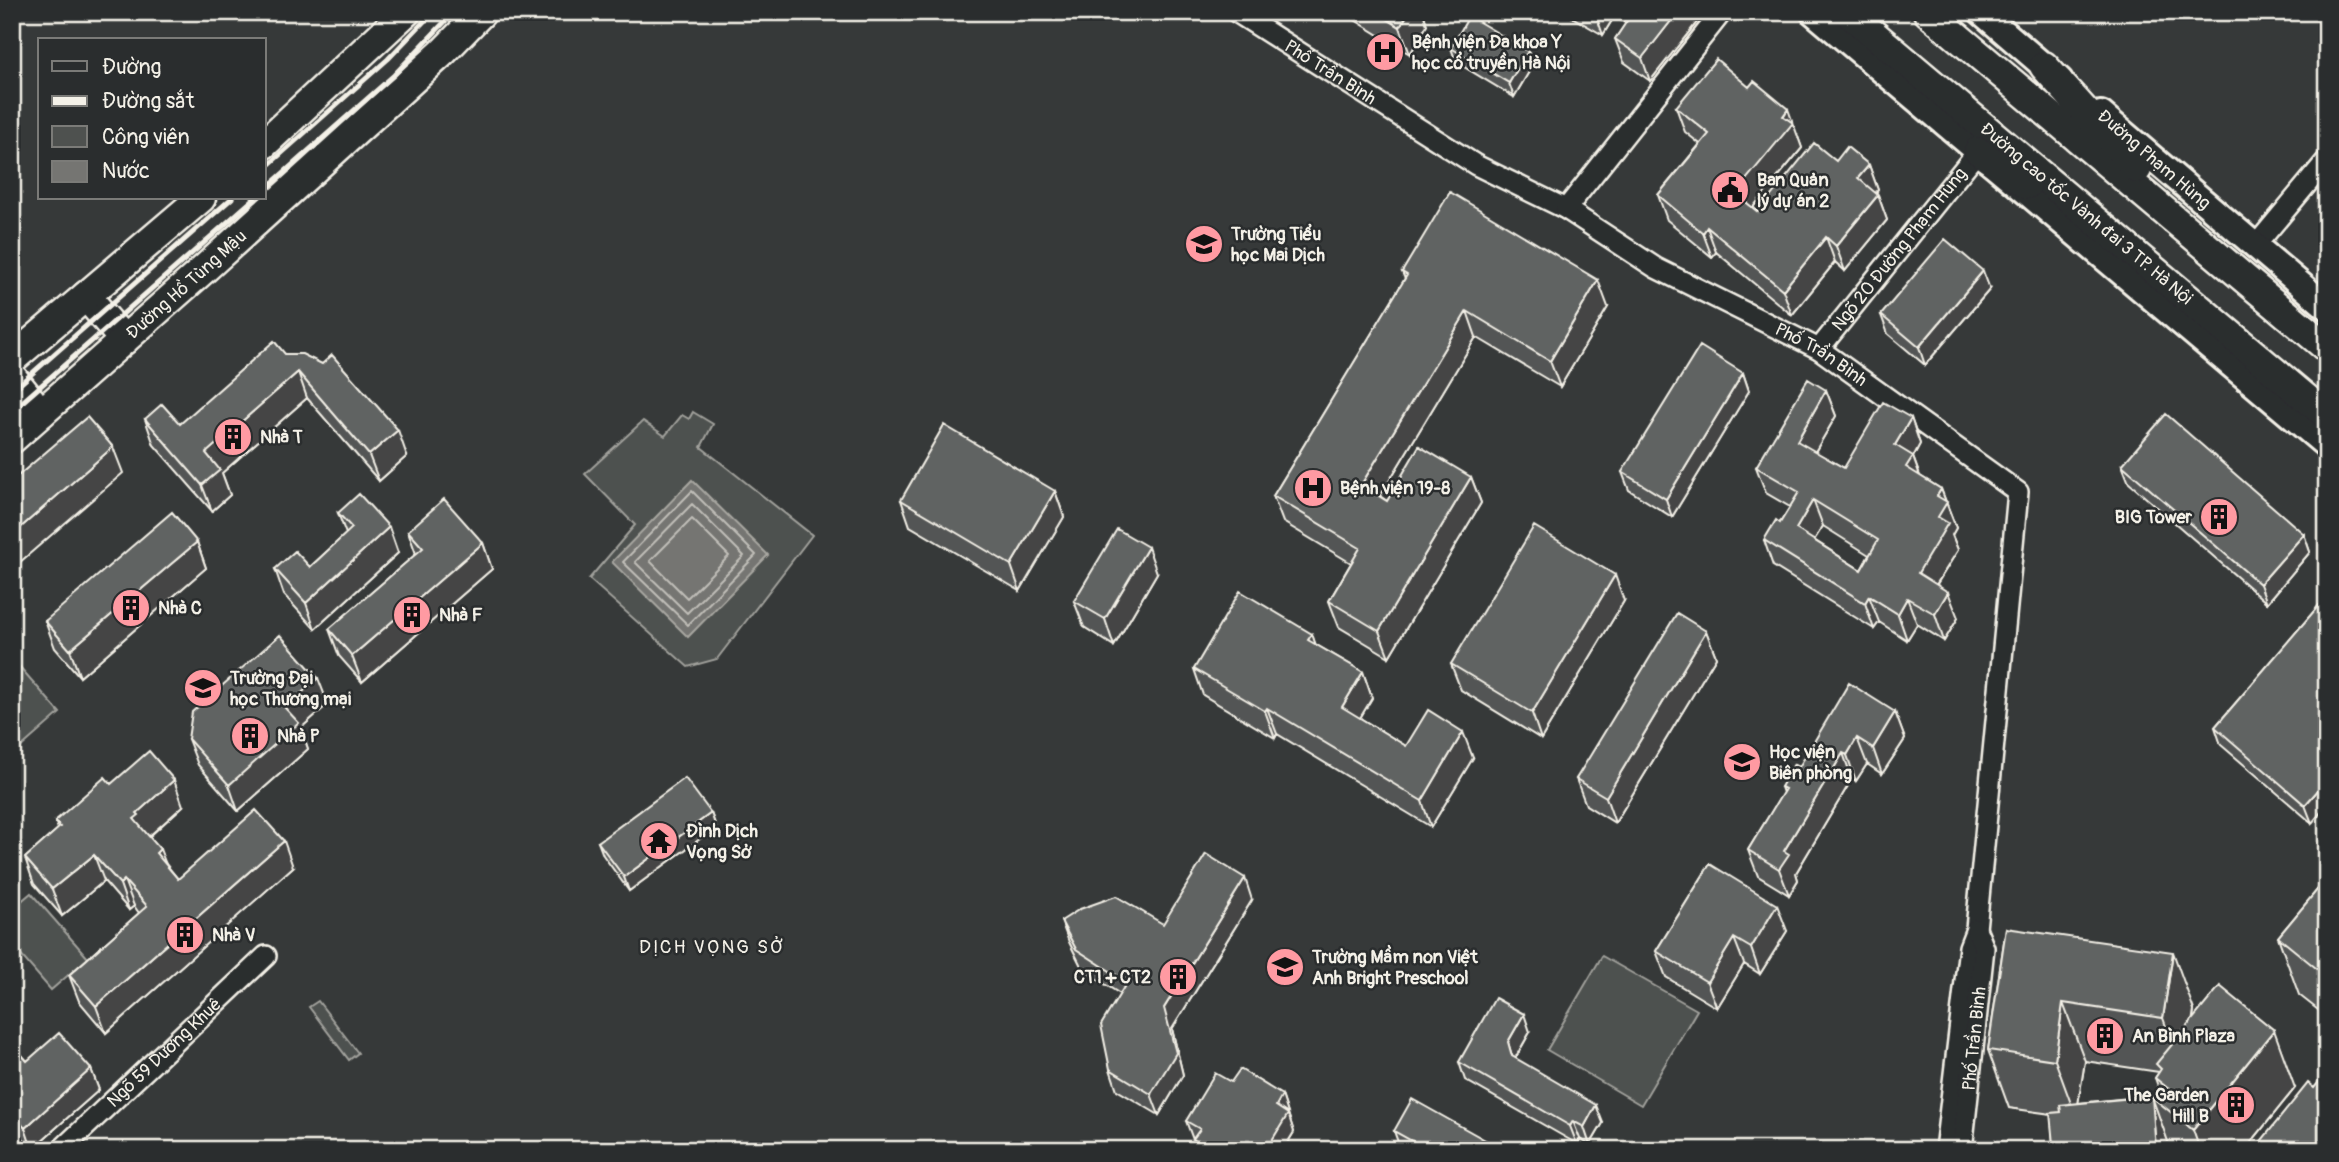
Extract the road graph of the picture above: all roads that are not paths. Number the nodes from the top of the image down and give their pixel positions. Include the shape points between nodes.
1 (406, 12) edge
2 (482, 12) edge
3 (1237, 12) edge
4 (1722, 12) edge
5 (1928, 12) edge
6 (1981, 12) edge
7 (1824, 13) edge
8 (2044, 66) junction
9 (266, 142) edge
10 (1978, 150) junction
11 (2327, 160) edge
12 (199, 200) edge
13 (1566, 209) junction
14 (2256, 245) junction
15 (2212, 251) junction
16 (2179, 291) junction
17 (86, 296) junction
18 (2327, 307) edge
19 (124, 340) junction
20 (2327, 348) edge
21 (1819, 349) junction
22 (12, 359) edge
23 (12, 377) edge
24 (41, 413) junction
25 (2327, 416) edge
26 (12, 439) edge
27 (2327, 446) edge
28 (1976, 929) junction
29 (266, 956) dead end
30 (61, 1150) edge
31 (1945, 1150) edge
32 (1962, 1150) edge

1 - 9 highway
2 - 19 highway, Đường Hồ Tùng Mậu
3 - 13 street, Phố Trần Bình via 1476,165
4 - 13 street
5 - 15 highway
6 - 8 main road, Đường Phạm Hùng
7 - 10 main road
7 - 16 highway, Đường cao tốc Vành đai 3 TP. Hà Nội
8 - 14 main road, Đường Phạm Hùng
8 - 15 highway
10 - 16 highway
10 - 21 street, Ngõ 20 Đường Phạm Hùng
10 - 27 main road
11 - 14 street
12 - 17 highway
13 - 21 street, Phố Trần Bình via 1656,268
14 - 18 main road, Đường Phạm Hùng
15 - 20 highway
16 - 25 highway, Đường cao tốc Vành đai 3 TP. Hà Nội
17 - 19 highway
17 - 22 highway
19 - 24 highway, Đường Hồ Tùng Mậu
21 - 28 street, Phố Trần Bình via 2018,492
23 - 24 highway
24 - 26 highway, Đường Hồ Tùng Mậu
28 - 31 street, Phố Trần Bình via 1969,947
28 - 32 street, Phố Trần Bình via 1984,947
29 - 30 street, Ngõ 59 Dương Khuê

